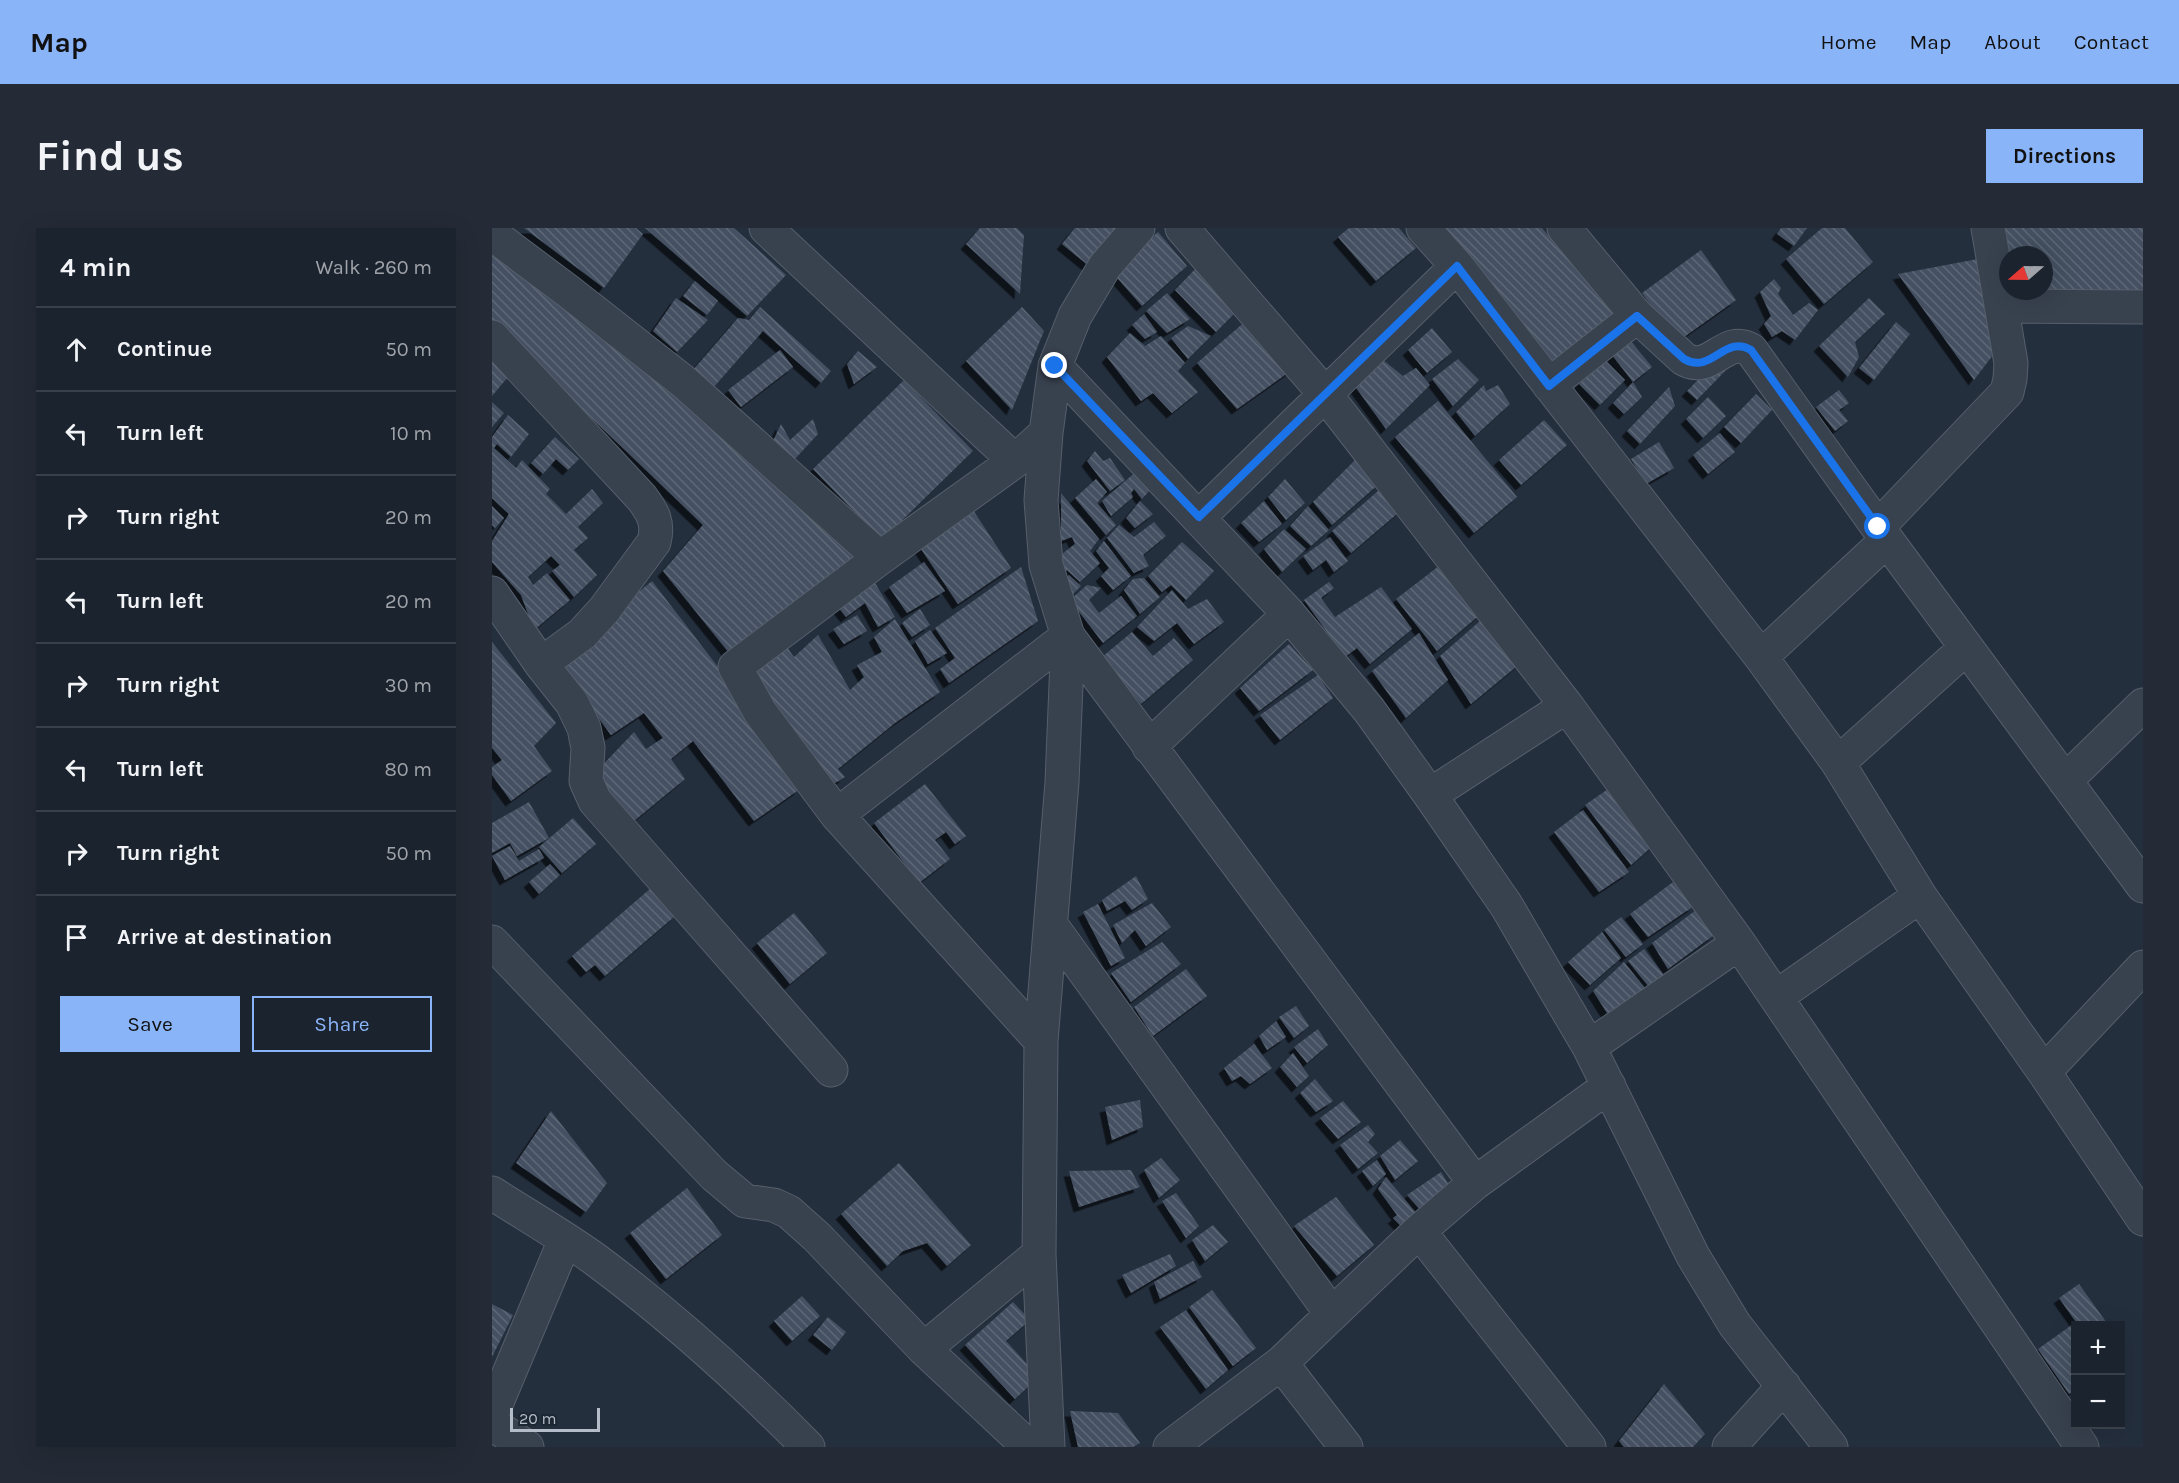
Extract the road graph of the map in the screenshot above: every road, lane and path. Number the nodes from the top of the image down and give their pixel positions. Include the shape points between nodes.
1 (766, 228) edge
2 (1138, 228) edge
3 (1182, 228) edge
4 (1423, 228) edge
5 (1564, 228) edge
6 (1988, 228) edge
7 (492, 234) edge
8 (1457, 266) junction
9 (2001, 306) junction
10 (2143, 307) edge
11 (1637, 316) junction
12 (492, 337) edge
13 (1055, 366) junction
14 (1549, 386) junction
15 (1324, 394) junction
16 (1046, 433) junction
17 (1015, 461) junction
18 (1199, 517) junction
19 (1882, 534) junction
20 (880, 558) junction
21 (492, 593) edge
22 (1290, 614) junction
23 (1068, 636) junction
24 (1966, 648) junction
25 (1761, 657) junction
26 (541, 664) junction
27 (2143, 705) edge
28 (1567, 706) junction
29 (1149, 747) junction
30 (1838, 763) junction
31 (2065, 781) junction
32 (1430, 795) junction
33 (837, 815) junction
34 (2143, 886) edge
35 (1920, 896) junction
36 (1051, 925) junction
37 (492, 942) edge
38 (1739, 943) junction
39 (2143, 967) edge
40 (1776, 997) junction
41 (1041, 1041) junction
42 (1589, 1047) junction
43 (831, 1070) dead end
44 (2044, 1072) junction
45 (1610, 1086) junction
46 (1475, 1183) junction
47 (492, 1193) edge
48 (2142, 1214) edge
49 (1419, 1231) junction
50 (565, 1240) junction
51 (1040, 1254) junction
52 (1331, 1313) junction
53 (924, 1349) junction
54 (1281, 1363) junction
55 (1784, 1386) junction
56 (492, 1414) edge
57 (492, 1424) edge
58 (527, 1447) edge
59 (808, 1447) edge
60 (1029, 1447) edge
61 (1048, 1447) edge
62 (1170, 1447) edge
63 (1346, 1447) edge
64 (1589, 1447) edge
65 (1729, 1447) edge
66 (1831, 1447) edge
67 (2082, 1447) edge

1 - 17 street
2 - 13 street via 1105,266 1081,306
3 - 15 street
4 - 8 street
5 - 11 street
6 - 9 street
7 - 20 street via 684,382
8 - 14 street
8 - 15 street
9 - 10 street
9 - 19 street via 2011,363 2007,392
11 - 14 street
11 - 19 street via 1693,364 1734,346 1744,345 1751,350
12 - 26 street via 642,498 658,529 654,542 604,610 582,634
13 - 16 street
13 - 18 street
14 - 25 street
15 - 18 street
15 - 28 street
16 - 17 street
16 - 23 street via 1041,500 1046,565
17 - 20 street
18 - 22 street
19 - 24 street
19 - 25 street
20 - 33 street via 735,667 760,712
21 - 26 street
22 - 29 street
22 - 32 street via 1369,710
23 - 29 street
23 - 33 street
23 - 36 street
24 - 30 street
24 - 31 street
25 - 30 street
26 - 43 street via 572,703 584,728 588,748 586,781 595,801
27 - 31 street
28 - 32 street
28 - 38 street
29 - 46 street
30 - 35 street
31 - 34 street
32 - 42 street via 1506,905
33 - 41 street
35 - 40 street
35 - 44 street
36 - 41 street
36 - 52 street
37 - 53 street via 714,1175 745,1201 774,1205 789,1212
38 - 40 street
38 - 42 street
39 - 44 street
40 - 67 street
41 - 51 street
42 - 45 street
44 - 48 street
45 - 46 street
45 - 55 street via 1694,1256 1735,1324
46 - 49 street
47 - 50 street
49 - 52 street
49 - 64 street
50 - 56 street
50 - 59 street via 644,1298 754,1392
51 - 53 street
51 - 61 street
52 - 54 street
53 - 60 street
54 - 62 street
54 - 63 street
55 - 65 street
55 - 66 street
57 - 58 street

